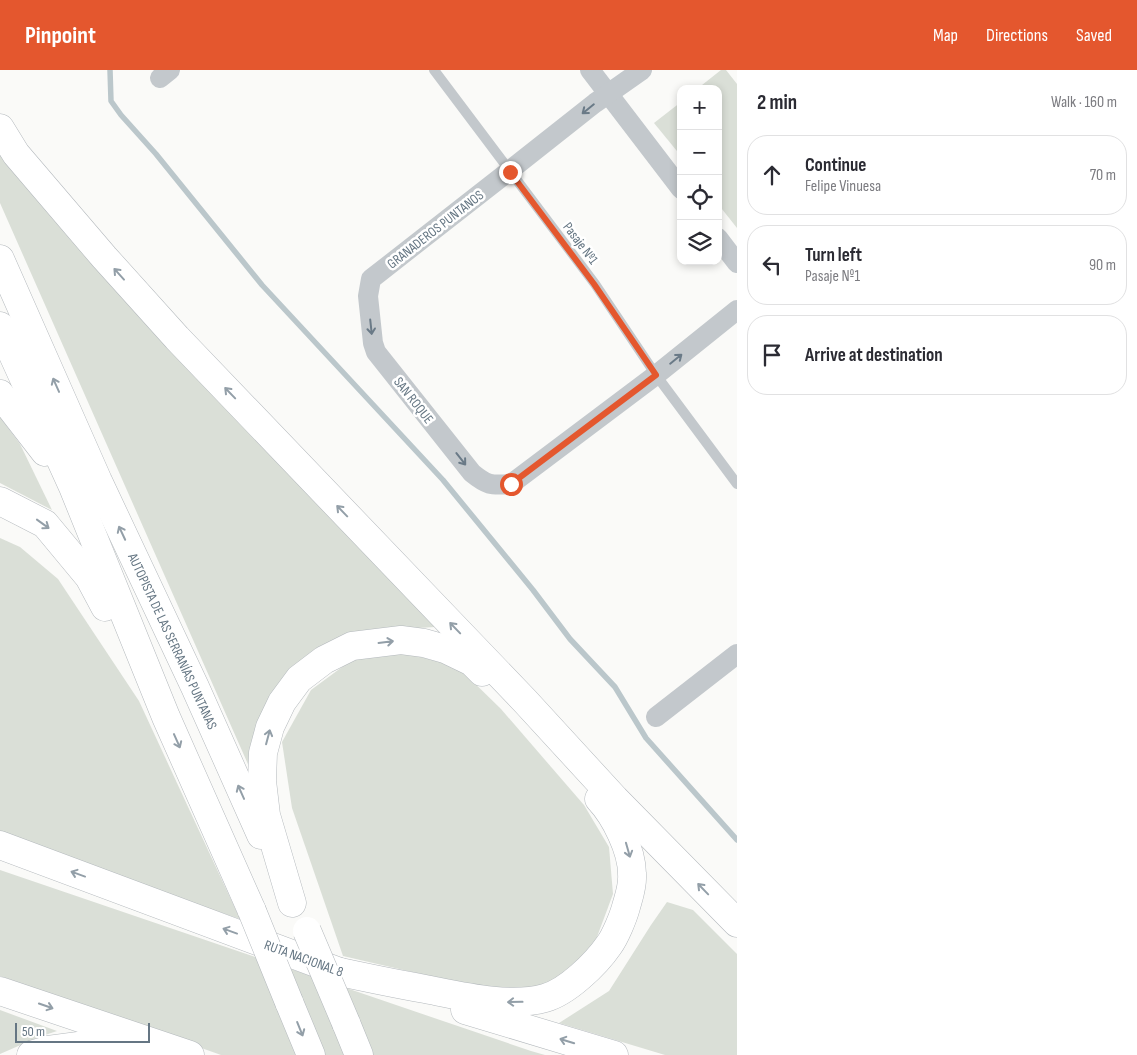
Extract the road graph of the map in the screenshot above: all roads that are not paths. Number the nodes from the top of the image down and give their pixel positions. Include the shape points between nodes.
1 (434, 70) edge
2 (590, 70) edge
3 (642, 70) edge
4 (608, 94) junction
5 (0, 128) edge
6 (510, 172) junction
7 (677, 184) edge
8 (722, 243) edge
9 (0, 259) edge
10 (737, 262) edge
11 (371, 279) joint
12 (737, 310) edge
13 (0, 326) edge
14 (656, 375) junction
15 (0, 394) edge
16 (737, 484) edge
17 (72, 488) junction
18 (0, 501) edge
19 (737, 654) edge
20 (166, 717) junction
21 (656, 717) dead end
22 (0, 843) edge
23 (292, 903) junction
24 (737, 923) edge
25 (340, 972) junction
26 (0, 991) edge
27 (31, 1055) edge
28 (175, 1055) edge
29 (190, 1055) edge
30 (311, 1055) edge
31 (359, 1055) edge
32 (614, 1055) edge

1 - 6 lane, Pasaje Nº1
2 - 4 street
3 - 4 street, GRANADEROS PUNTANOS
4 -> 6 street, GRANADEROS PUNTANOS
4 - 7 street
24 -> 5 highway via 177,338 16,154
6 - 11 street, GRANADEROS PUNTANOS
6 - 14 lane, Pasaje Nº1 via 594,284
8 - 10 street
23 -> 9 highway, AUTOPISTA DE LAS SERRANÍAS PUNTANAS via 98,482
11 -> 14 street, SAN ROQUE via 368,296 376,352 472,473 491,485 511,484
14 -> 12 street
13 - 17 highway
14 - 16 lane, Pasaje Nº1
15 - 17 highway
17 - 20 highway
18 -> 20 highway via 46,524 89,577
19 - 21 street
20 -> 30 highway, bridge via 252,911
25 -> 22 highway, RUTA NACIONAL 8
23 -> 25 highway via 266,815 263,753 278,710 299,679 324,660 352,646 402,640 445,648 472,662 506,694 606,807 625,842 632,887 610,944 581,976 547,998 502,1002
23 - 31 highway, AUTOPISTA DE LAS SERRANÍAS PUNTANAS, bridge
32 -> 25 highway, RUTA NACIONAL 8
26 -> 29 highway
27 - 28 highway via 86,1045

